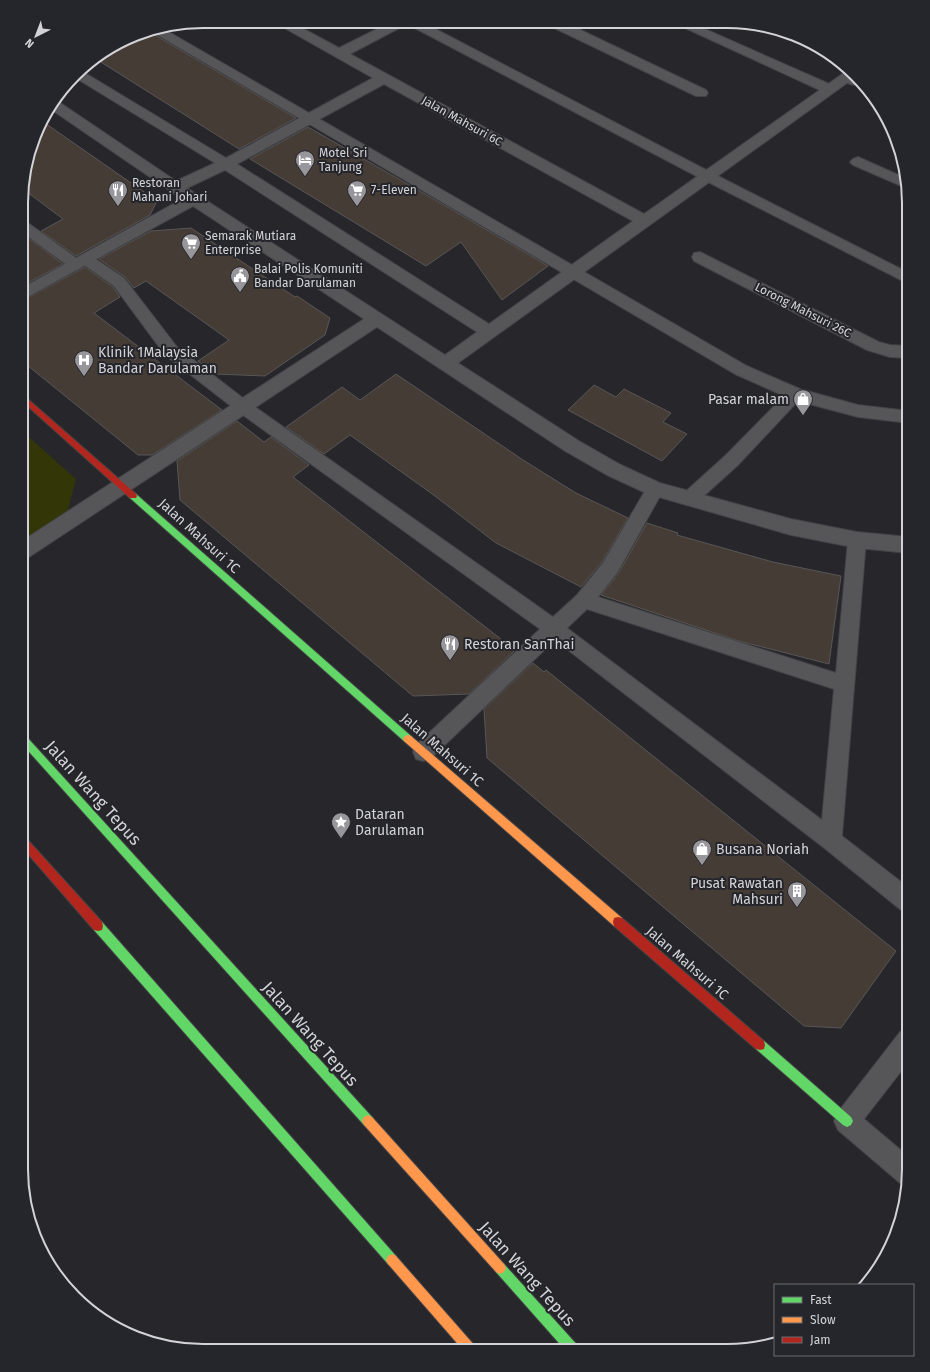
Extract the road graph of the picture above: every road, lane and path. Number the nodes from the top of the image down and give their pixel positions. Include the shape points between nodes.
1 (292, 28) edge
2 (389, 28) edge
3 (424, 28) edge
4 (566, 28) edge
5 (692, 28) edge
6 (162, 33) edge
7 (339, 54) junction
8 (82, 76) edge
9 (384, 78) junction
10 (851, 78) edge
11 (829, 89) junction
12 (701, 93) dead end
13 (57, 106) edge
14 (309, 119) junction
15 (858, 162) dead end
16 (226, 164) junction
17 (707, 176) junction
18 (901, 182) edge
19 (175, 188) junction
20 (193, 199) junction
21 (645, 221) junction
22 (28, 230) edge
23 (700, 257) dead end
24 (81, 262) junction
25 (572, 273) junction
26 (902, 275) edge
27 (28, 292) edge
28 (376, 319) junction
29 (489, 332) junction
30 (902, 352) edge
31 (446, 364) junction
32 (795, 394) junction
33 (28, 402) edge
34 (242, 406) junction
35 (902, 416) edge
36 (121, 486) junction
37 (655, 489) junction
38 (690, 498) junction
39 (857, 540) junction
40 (902, 544) edge
41 (28, 547) edge
42 (584, 600) junction
43 (555, 629) junction
44 (844, 684) junction
45 (28, 745) edge
46 (423, 752) junction
47 (831, 840) junction
48 (28, 847) edge
49 (902, 896) edge
50 (902, 1050) edge
51 (847, 1121) junction
52 (902, 1168) edge
53 (466, 1344) edge
54 (569, 1344) edge

1 - 7 street, Jalan Mahsuri 6C
2 - 7 street
3 - 17 lane
4 - 12 street
5 - 11 lane
6 - 14 lane
7 - 9 street, Jalan Mahsuri 6C
8 - 16 street
9 - 14 street
9 - 21 street, Jalan Mahsuri 6C
10 - 11 street
11 - 17 street
13 - 19 street
14 - 16 street
14 - 25 lane
15 - 18 street
16 - 19 street
16 - 29 street
17 - 21 street
17 - 26 lane
19 - 20 street
20 - 24 street
20 - 28 street
21 - 25 street
22 - 24 lane
23 - 30 street, Lorong Mahsuri 26C via 873,346
24 - 27 street
24 - 34 lane via 119,282 171,351
25 - 29 street
25 - 32 lane via 741,370
28 - 31 street
28 - 34 street
29 - 31 street
31 - 37 street via 572,446
32 - 35 lane via 858,411
32 - 38 lane via 732,460
33 - 36 main road, Jalan Mahsuri 1C
34 - 36 street
34 - 43 lane
36 - 41 street
36 - 46 main road, Jalan Mahsuri 1C
37 - 38 street
37 - 42 lane via 610,568
38 - 39 street via 791,526
39 - 40 street
39 - 44 lane
42 - 43 lane
42 - 44 lane
43 - 46 lane
43 - 47 lane
44 - 47 lane
45 - 54 main road, Jalan Wang Tepus
46 - 51 main road, Jalan Mahsuri 1C
47 - 49 lane
48 - 53 main road
50 - 51 lane
51 - 52 lane

